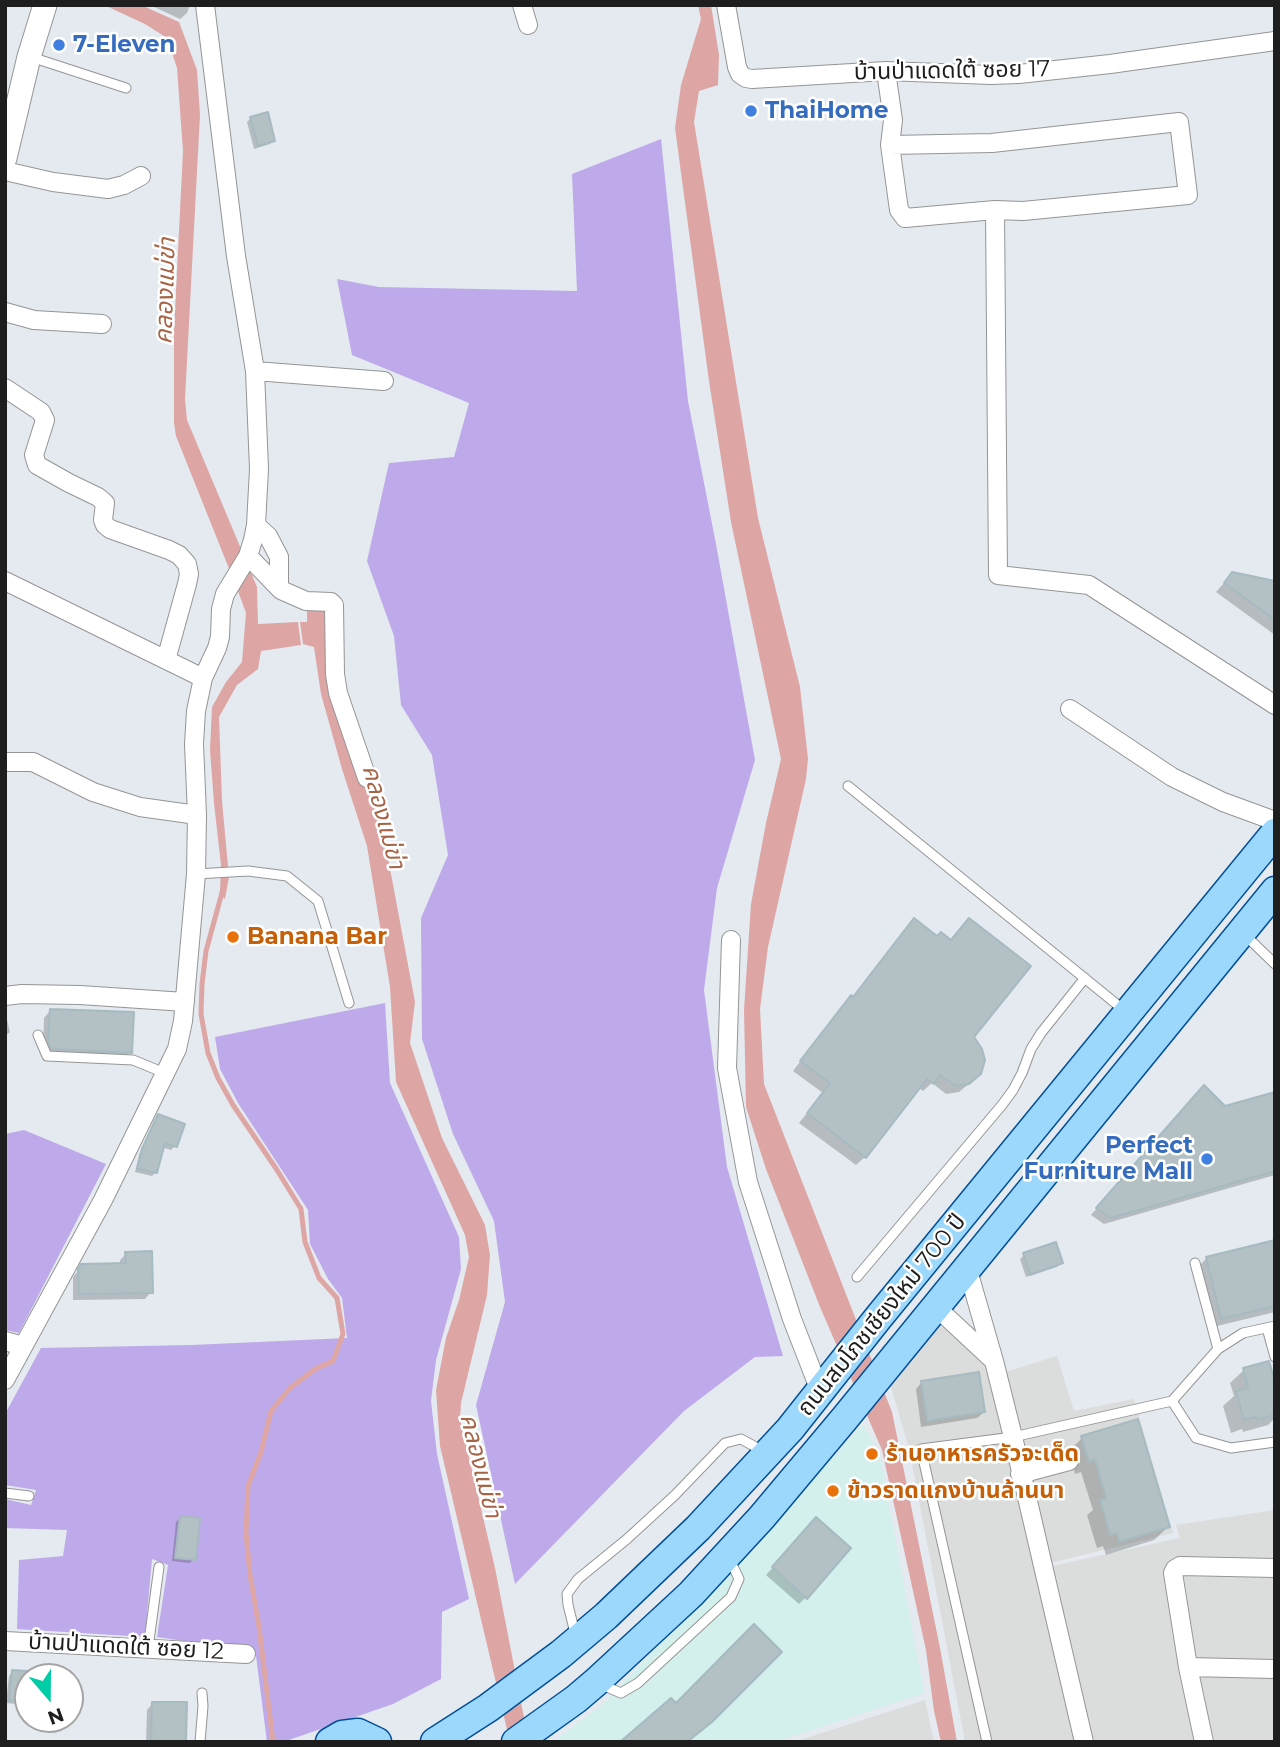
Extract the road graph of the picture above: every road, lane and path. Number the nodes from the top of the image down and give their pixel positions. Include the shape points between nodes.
1 (45, 5) edge
2 (205, 5) edge
3 (726, 5) edge
4 (1275, 41) edge
5 (29, 57) junction
6 (886, 71) junction
7 (126, 88) dead end
8 (890, 145) junction
9 (5, 158) edge
10 (5, 171) edge
11 (141, 176) dead end
12 (995, 210) junction
13 (5, 312) edge
14 (102, 324) dead end
15 (255, 371) junction
16 (384, 381) dead end
17 (5, 388) edge
18 (256, 524) junction
19 (247, 558) junction
20 (5, 581) edge
21 (279, 588) junction
22 (166, 660) junction
23 (203, 678) junction
24 (1275, 705) edge
25 (1070, 709) dead end
26 (5, 762) edge
27 (367, 778) dead end
28 (848, 786) dead end
29 (197, 815) junction
30 (1275, 821) edge
31 (1275, 833) edge
32 (196, 874) junction
33 (1275, 891) edge
34 (1242, 932) junction
35 (731, 940) dead end
36 (1275, 964) edge
37 (1085, 978) junction
38 (5, 996) edge
39 (184, 1002) junction
40 (349, 1003) dead end
41 (1127, 1012) junction
42 (38, 1035) dead end
43 (167, 1074) junction
44 (1195, 1263) dead end
45 (967, 1268) junction
46 (857, 1277) dead end
47 (936, 1307) junction
48 (1271, 1327) edge
49 (5, 1341) edge
50 (23, 1346) junction
51 (1217, 1349) junction
52 (1275, 1357) edge
53 (994, 1361) junction
54 (5, 1380) edge
55 (820, 1391) junction
56 (1172, 1401) junction
57 (1013, 1437) junction
58 (1275, 1442) edge
59 (768, 1454) junction
60 (1069, 1461) dead end
61 (1020, 1474) junction
62 (5, 1493) edge
63 (29, 1496) dead end
64 (159, 1567) dead end
65 (1275, 1568) edge
66 (5, 1641) edge
67 (148, 1648) junction
68 (569, 1648) junction
69 (246, 1654) dead end
70 (1188, 1667) junction
71 (1275, 1669) edge
72 (202, 1693) dead end
73 (342, 1740) edge
74 (200, 1742) edge
75 (377, 1742) edge
76 (435, 1742) edge
77 (516, 1742) edge
78 (986, 1742) edge
79 (1084, 1742) edge
80 (1204, 1742) edge

1 - 5 street
2 - 15 street
3 - 6 street, บ้านป่าแดดใต้ ซอย 17 via 737,66 746,78
4 - 6 street, บ้านป่าแดดใต้ ซอย 17 via 1019,74
5 - 7 lane
5 - 9 street
6 - 8 street via 893,120
8 - 12 street via 899,210 905,218
8 - 12 street via 992,143 1179,122 1188,195
10 - 11 street via 108,189
12 - 24 street via 998,575 1088,585
13 - 14 street via 34,320
15 - 16 street
15 - 18 street
17 - 22 street via 41,412 45,420 34,455 37,466 105,503 105,525 169,550 187,564 187,584
18 - 19 street
18 - 21 street via 279,556
19 - 21 street
19 - 23 street via 225,594 220,637
20 - 22 street
21 - 27 street via 306,601 334,605 338,693
22 - 23 street
23 - 29 street via 194,728
25 - 30 street via 1172,777
26 - 29 street via 33,762 93,792 140,807
28 - 37 lane
29 - 32 street
31 - 41 main road, ถนนสมโภชเชียงใหม่ 700 ปี
32 - 39 street
32 - 40 lane via 248,871 288,876 318,901
33 - 34 main road, ถนนสมโภชเชียงใหม่ 700 ปี
34 - 36 lane
34 - 45 main road, ถนนสมโภชเชียงใหม่ 700 ปี
35 - 55 street via 727,1068 748,1182
37 - 41 lane
37 - 46 lane via 1041,1033 1002,1105
38 - 39 street via 80,995
39 - 43 street via 177,1049
41 - 55 main road, ถนนสมโภชเชียงใหม่ 700 ปี
42 - 43 lane via 47,1056 133,1060
43 - 50 street
44 - 51 lane
45 - 47 main road, ถนนสมโภชเชียงใหม่ 700 ปี
45 - 53 street
47 - 53 street
47 - 77 main road, ถนนสมโภชเชียงใหม่ 700 ปี via 762,1517 691,1594 586,1691
48 - 51 lane via 1242,1333
48 - 52 lane
49 - 50 street
50 - 54 street
51 - 56 lane
53 - 57 street
55 - 59 main road, ถนนสมโภชเชียงใหม่ 700 ปี
56 - 57 lane
56 - 58 lane via 1196,1438 1231,1448
57 - 61 street
57 - 78 lane via 921,1449
59 - 68 main road, ถนนสมโภชเชียงใหม่ 700 ปี via 675,1551
59 - 68 lane via 741,1440 725,1443 675,1495 578,1579 567,1594
60 - 61 street
61 - 79 street
62 - 63 lane
64 - 67 lane
65 - 70 street via 1175,1569
66 - 67 street, บ้านป่าแดดใต้ ซอย 12
67 - 69 street, บ้านป่าแดดใต้ ซอย 12
68 - 76 main road, ถนนสมโภชเชียงใหม่ 700 ปี
70 - 71 street
70 - 80 street
72 - 74 lane
73 - 75 main road via 358,1733

